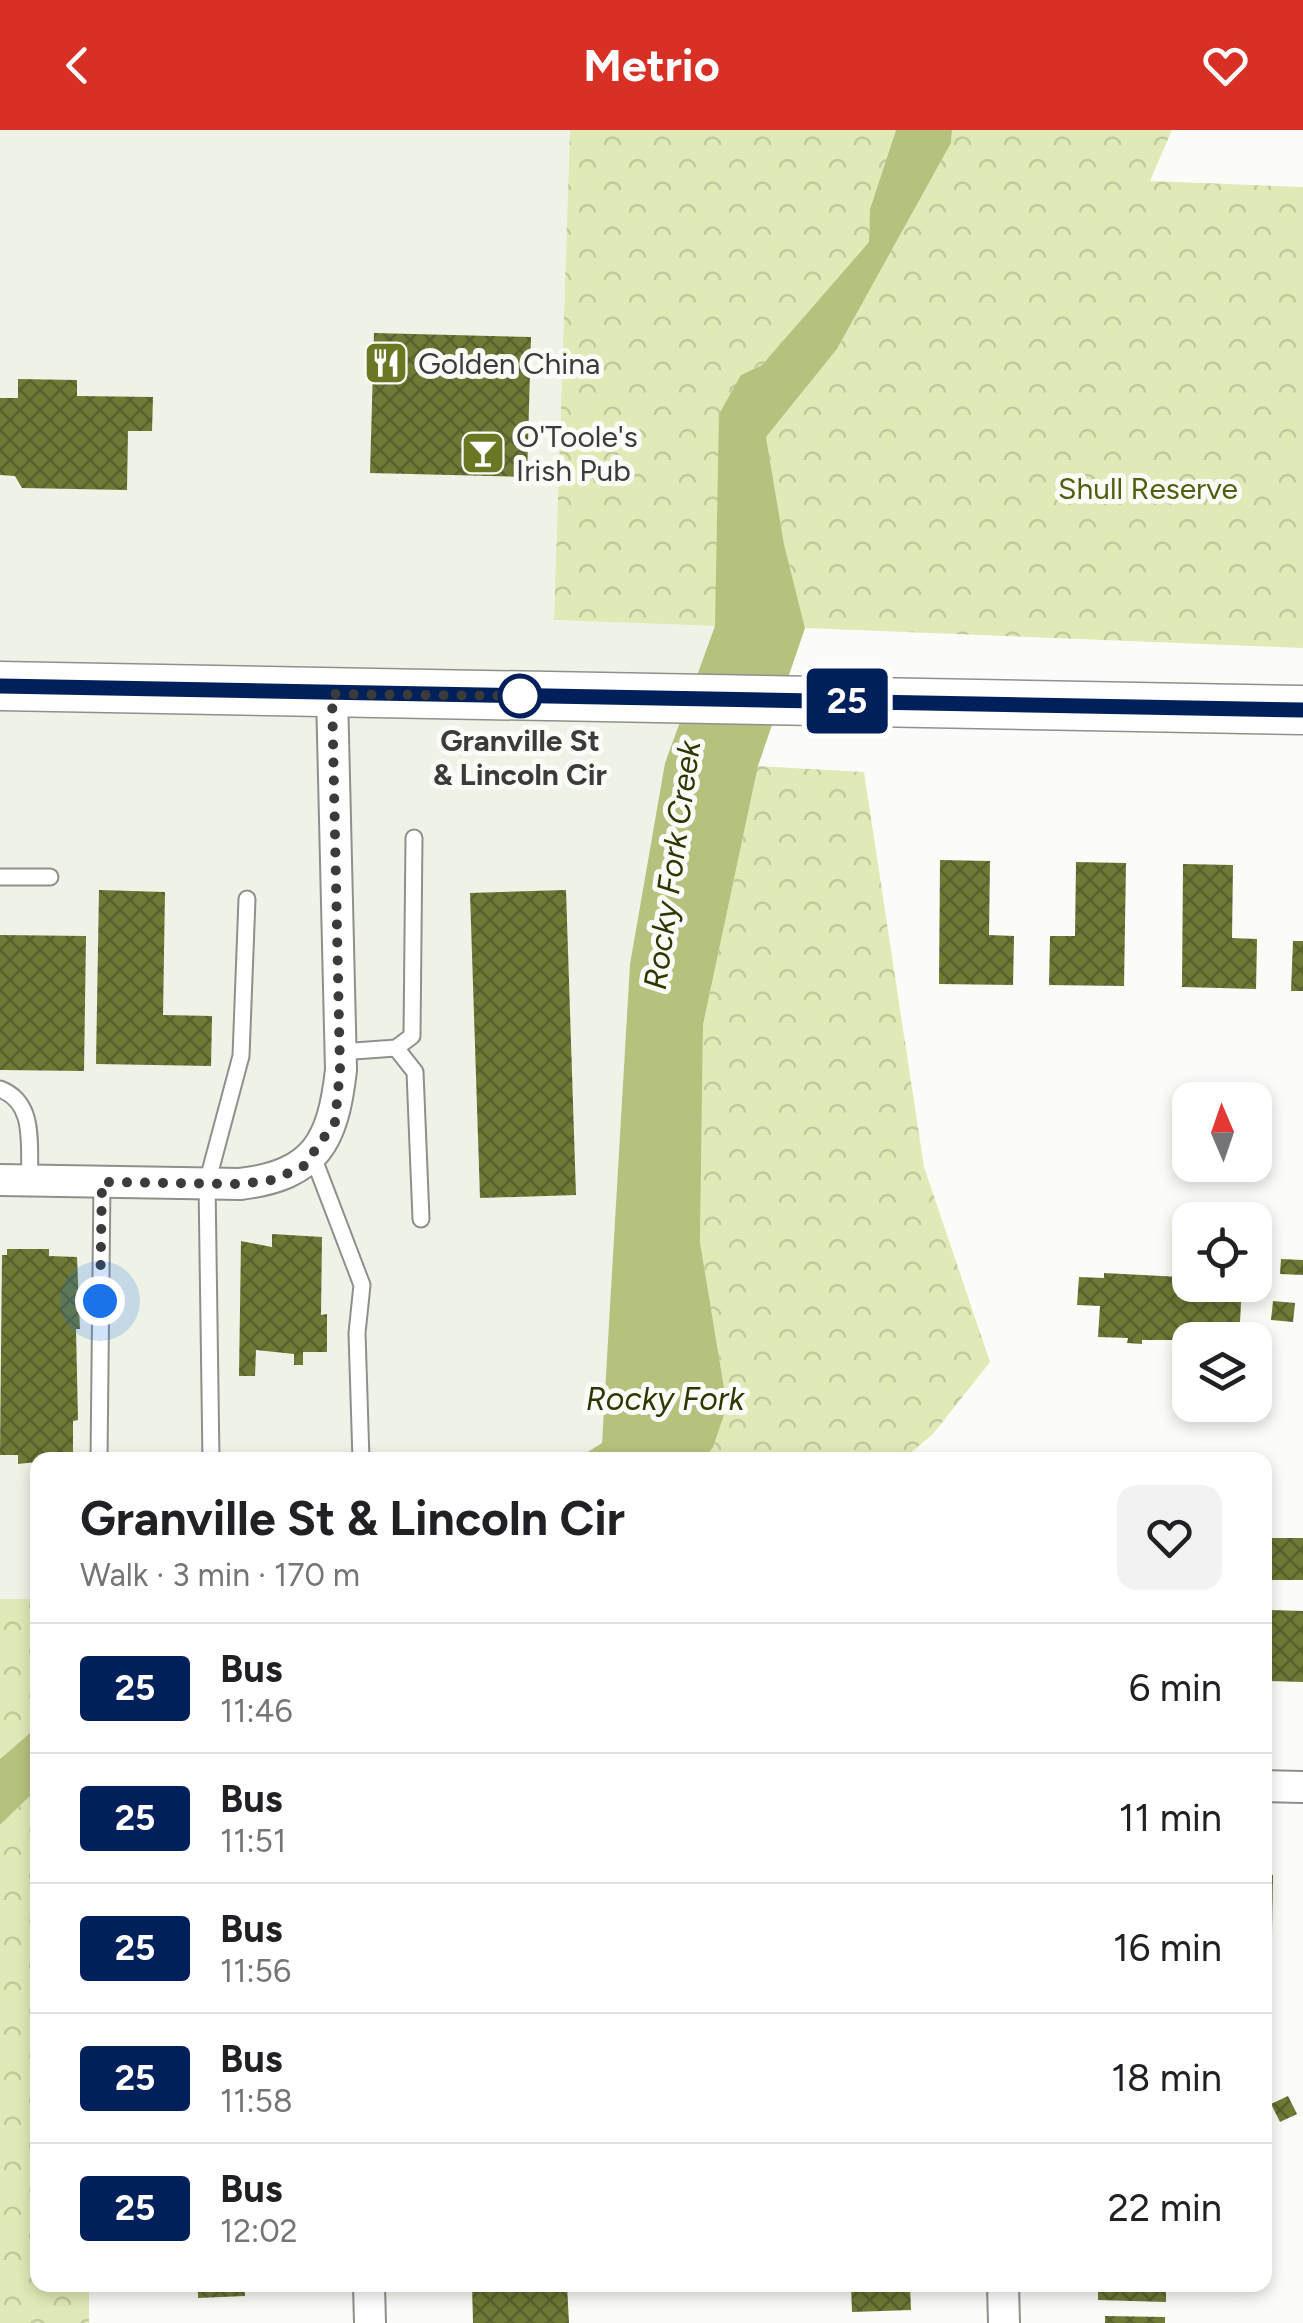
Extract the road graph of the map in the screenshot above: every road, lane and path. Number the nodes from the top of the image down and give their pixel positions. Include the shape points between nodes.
1 (0, 686) edge
2 (332, 694) junction
3 (1303, 710) edge
4 (414, 838) dead end
5 (0, 877) edge
6 (50, 877) dead end
7 (247, 898) dead end
8 (396, 1048) junction
9 (340, 1052) junction
10 (0, 1089) edge
11 (312, 1154) junction
12 (15, 1180) edge
13 (102, 1182) junction
14 (207, 1183) junction
15 (421, 1219) dead end
16 (99, 1452) edge
17 (211, 1452) edge
18 (361, 1452) edge
19 (1272, 1786) edge
20 (1303, 1787) edge
21 (369, 2292) edge
22 (1003, 2292) edge
23 (370, 2323) edge
24 (1004, 2323) edge

1 - 2 main road
2 - 3 main road
2 - 9 street
4 - 8 lane via 412,1036
5 - 6 lane
7 - 14 lane via 241,1056
8 - 9 lane
8 - 15 lane via 414,1072
9 - 11 street via 335,1122
10 - 12 lane via 16,1095 27,1114
11 - 14 street via 303,1167 272,1180
11 - 18 lane via 362,1284
12 - 13 street
13 - 14 street
13 - 16 lane
14 - 17 lane
19 - 20 street
21 - 23 street
22 - 24 street

